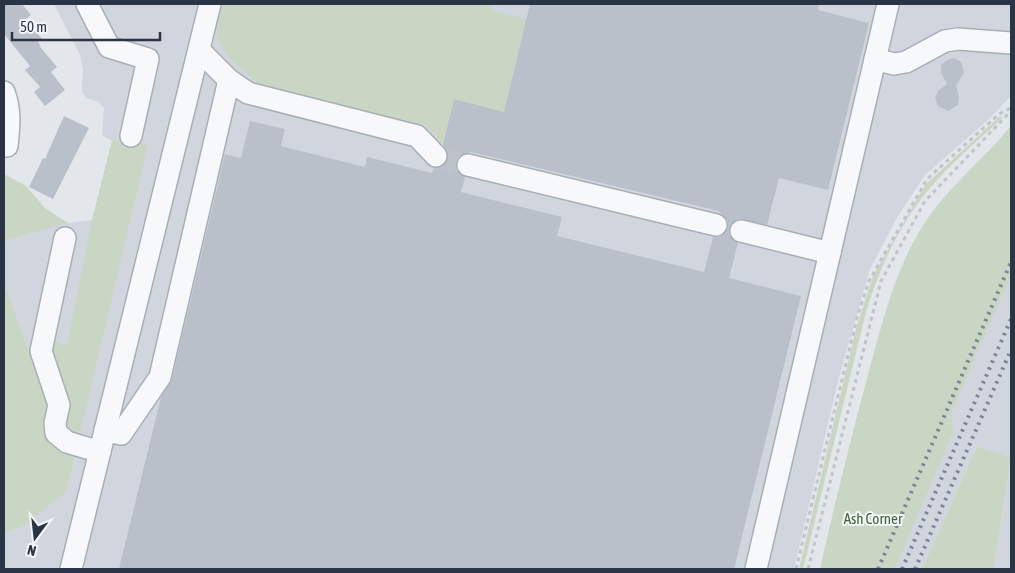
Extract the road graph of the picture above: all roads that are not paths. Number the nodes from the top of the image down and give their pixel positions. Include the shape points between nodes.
1 (86, 4) edge
2 (210, 4) edge
3 (888, 4) edge
4 (1011, 42) edge
5 (199, 50) junction
6 (875, 59) junction
7 (229, 80) junction
8 (4, 92) edge
9 (131, 136) dead end
10 (7, 146) dead end
11 (436, 156) tunnel mouth
12 (468, 165) tunnel mouth
13 (716, 225) dead end
14 (741, 232) dead end
15 (65, 238) dead end
16 (830, 253) junction
17 (105, 430) junction
18 (100, 452) junction
19 (72, 569) edge
20 (756, 569) edge

1 - 9 street via 109,47 148,59
2 - 5 street
3 - 6 street
4 - 6 street via 958,39 945,41 906,62 894,64
5 - 7 street
5 - 17 street
6 - 16 street
7 - 11 street via 248,93 417,136
7 - 17 street via 160,377 121,434
8 - 10 street via 9,120
12 - 13 street
14 - 16 street
15 - 18 street via 41,351 58,406 56,433 67,442
16 - 20 street
17 - 18 street
18 - 19 street

